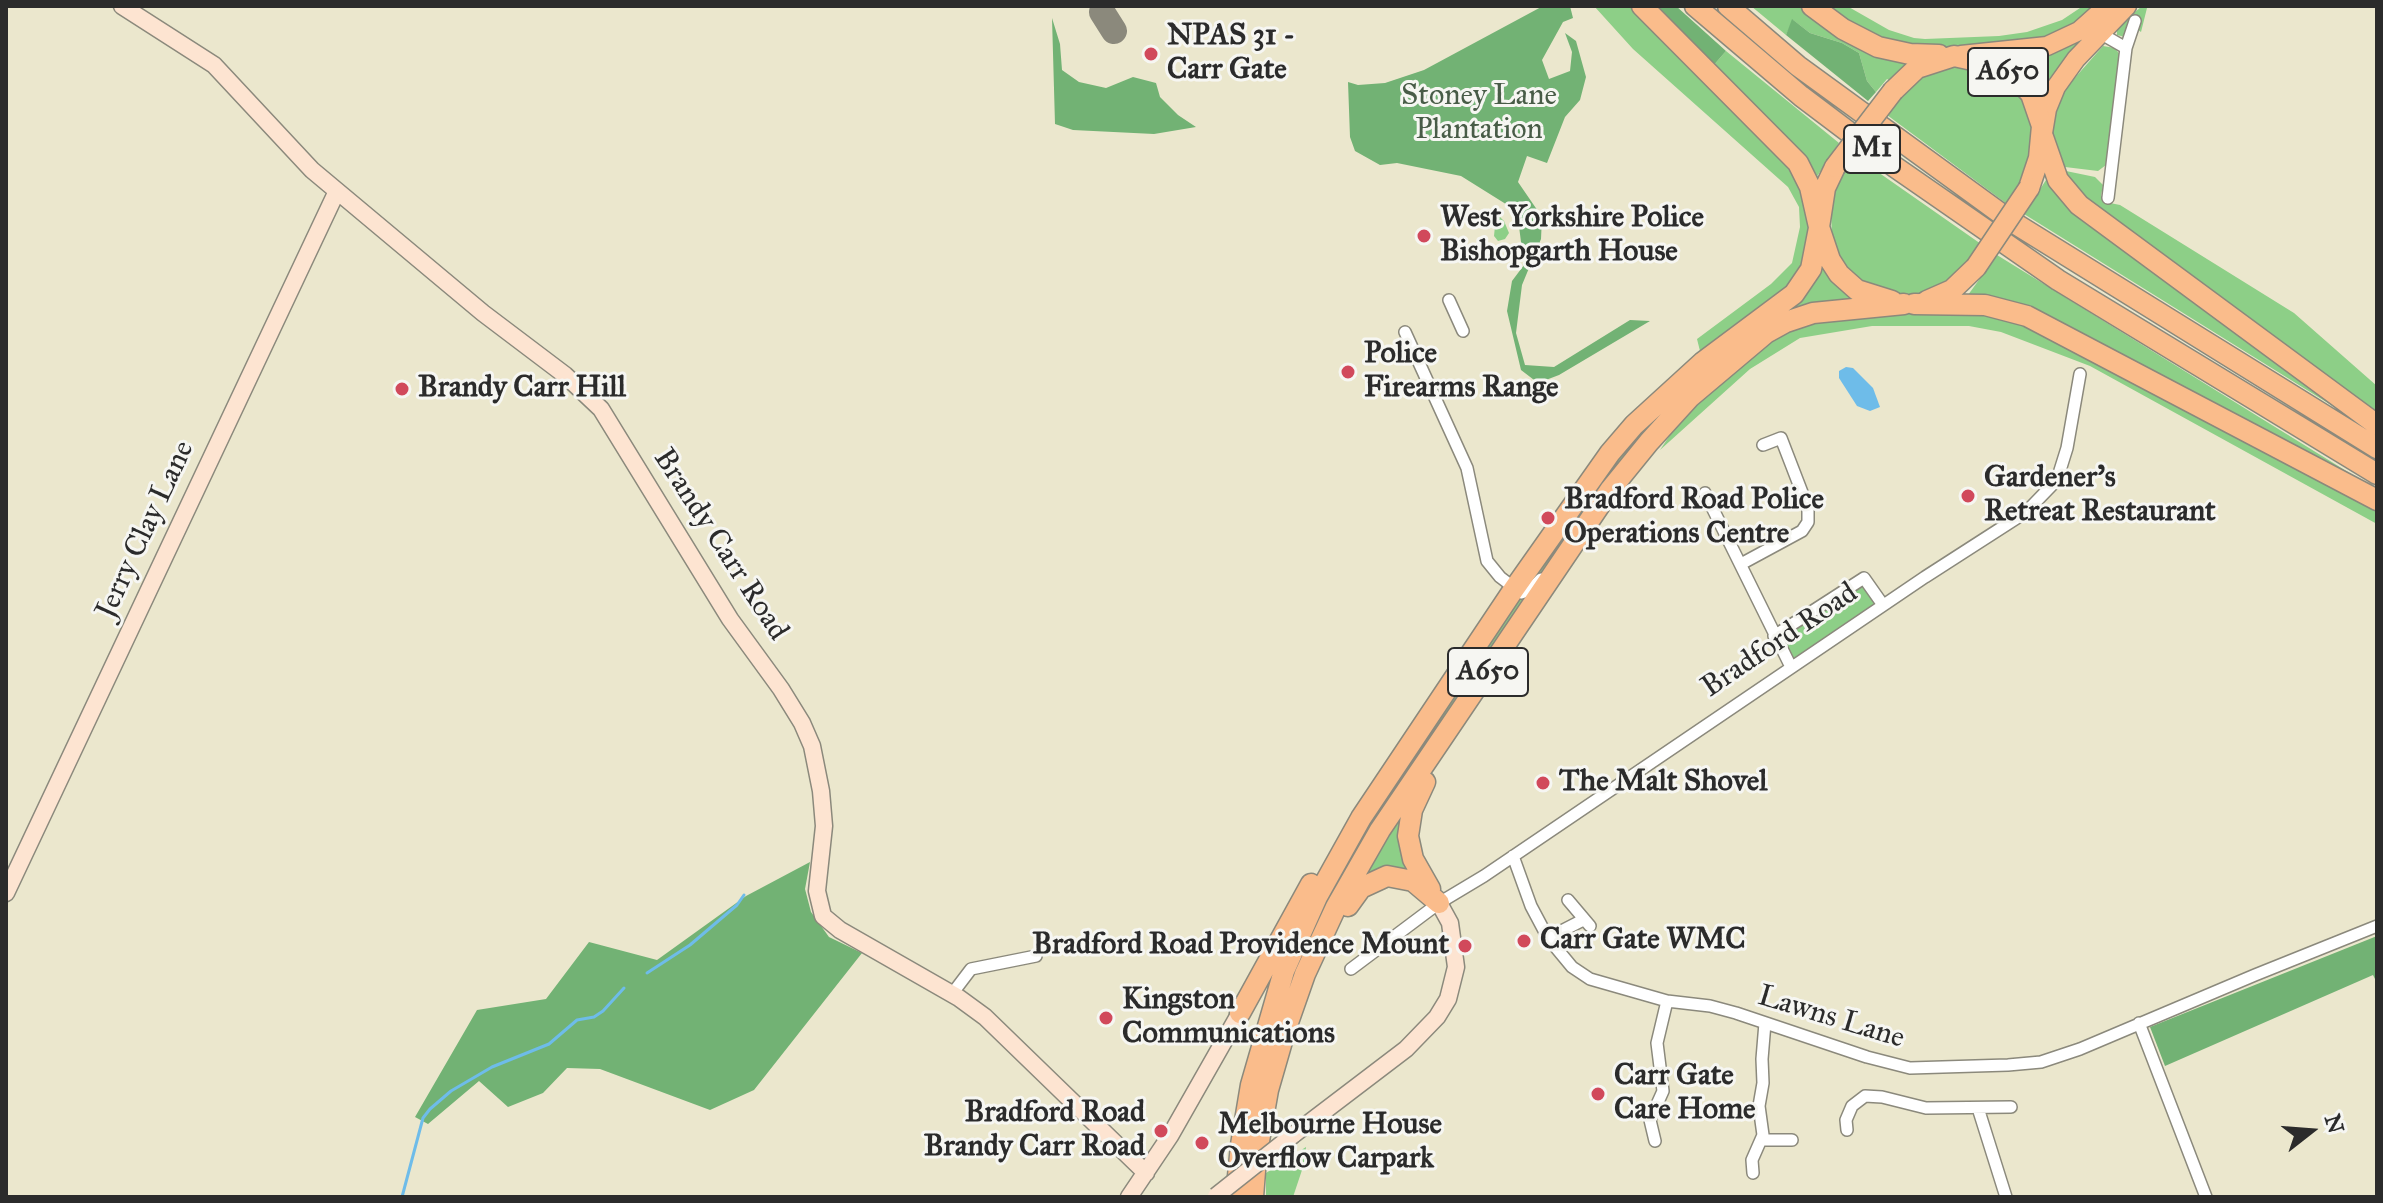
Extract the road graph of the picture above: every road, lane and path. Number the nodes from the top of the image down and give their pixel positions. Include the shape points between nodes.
1 (122, 6) edge
2 (1642, 6) edge
3 (1695, 6) edge
4 (1728, 6) edge
5 (1812, 6) edge
6 (2107, 6) edge
7 (2131, 13) edge
8 (2095, 29) junction
9 (2126, 48) junction
10 (1956, 56) junction
11 (2043, 135) junction
12 (337, 191) junction
13 (2108, 198) dead end
14 (1819, 227) junction
15 (1449, 300) dead end
16 (1909, 304) junction
17 (1463, 331) dead end
18 (1405, 332) dead end
19 (2080, 374) dead end
20 (2377, 425) edge
21 (1763, 445) dead end
22 (2377, 448) edge
23 (2377, 474) edge
24 (1705, 493) dead end
25 (2377, 500) edge
26 (1589, 520) junction
27 (1533, 562) junction
28 (1741, 564) junction
29 (1495, 570) junction
30 (1514, 589) junction
31 (1883, 605) junction
32 (1774, 636) junction
33 (1791, 667) junction
34 (1446, 734) junction
35 (1361, 818) junction
36 (1513, 856) junction
37 (6, 893) edge
38 (1568, 900) dead end
39 (1439, 903) junction
40 (2377, 926) edge
41 (1548, 938) junction
42 (1036, 956) dead end
43 (1351, 969) dead end
44 (952, 994) junction
45 (1667, 1001) junction
46 (1240, 1013) joint
47 (1765, 1023) junction
48 (2139, 1023) junction
49 (1268, 1090) junction
50 (2011, 1107) dead end
51 (1978, 1108) junction
52 (1847, 1130) dead end
53 (1761, 1140) junction
54 (1792, 1140) dead end
55 (1655, 1141) dead end
56 (1146, 1173) junction
57 (1753, 1173) dead end
58 (1129, 1197) edge
59 (1222, 1197) edge
60 (1253, 1197) edge
61 (2006, 1197) edge
62 (2206, 1197) edge

1 - 12 street, Brandy Carr Road via 214,65
2 - 14 highway via 1798,163
3 - 23 highway, M1 via 1801,96 2045,271
4 - 22 highway, M1 via 1798,66 2011,221
5 - 10 highway via 1878,47
6 - 8 main road, A650
7 - 8 main road, A650
7 - 9 street
8 - 9 street
8 - 10 main road, A650 via 2047,46
8 - 11 main road, A650 via 2056,87
9 - 13 street via 2104,178
10 - 11 highway, A650 via 1991,64 2021,82 2038,109
10 - 14 highway, A650, bridge via 1917,68 1893,91 1835,167 1825,188
11 - 16 highway, A650, bridge via 2029,188 1976,267 1952,290
11 - 20 highway via 2058,180 2079,205
12 - 37 street, Jerry Clay Lane
12 - 44 street, Brandy Carr Road via 601,409 730,619 802,723 821,791 824,826 817,891 823,916
14 - 16 highway, A650 via 1833,267 1850,285
14 - 27 highway, A650 via 1811,269 1799,287 1703,362 1634,425
15 - 17 street
16 - 25 highway via 1985,305 2027,316
16 - 26 highway, A650 via 1813,313 1766,333 1680,408
18 - 29 street via 1467,468 1484,555
19 - 31 street, Bradford Road via 2057,480 2026,512
21 - 28 street via 1781,438 1808,508 1808,522 1802,531
24 - 28 street
26 - 30 street via 1570,537 1540,581 1521,593
26 - 34 highway, A650
27 - 29 street via 1515,571
27 - 30 highway, A650
28 - 32 street
29 - 30 street
30 - 35 highway, A650
31 - 32 street via 1864,578
31 - 33 street, Bradford Road
32 - 33 street
33 - 36 street, Bradford Road
34 - 39 highway via 1409,824 1413,859
34 - 49 highway, A650 via 1380,830 1336,907 1305,974
35 - 46 highway via 1326,860
35 - 59 highway, A650 via 1284,971 1251,1085 1241,1145
36 - 39 street, Bradford Road
36 - 41 street, Lawns Lane
38 - 41 street via 1586,923
39 - 43 street, Bradford Road
39 - 49 highway via 1413,881 1387,876 1353,896 1323,951
39 - 59 street, bridge via 1450,923 1456,967 1437,1017 1406,1049
40 - 48 street, Lawns Lane
41 - 45 street, Lawns Lane via 1590,979
42 - 44 street via 971,969
44 - 56 street, Brandy Carr Road via 985,1017
45 - 47 street, Lawns Lane via 1710,1006
45 - 55 street via 1657,1043 1663,1091 1645,1120
46 - 56 street
47 - 48 street, Lawns Lane via 1910,1068 2041,1062
47 - 53 street
48 - 62 street
49 - 60 highway, A650
50 - 51 street
51 - 52 street via 1926,1108 1865,1096 1852,1106
51 - 61 street
53 - 54 street
53 - 57 street via 1752,1160
56 - 58 street

